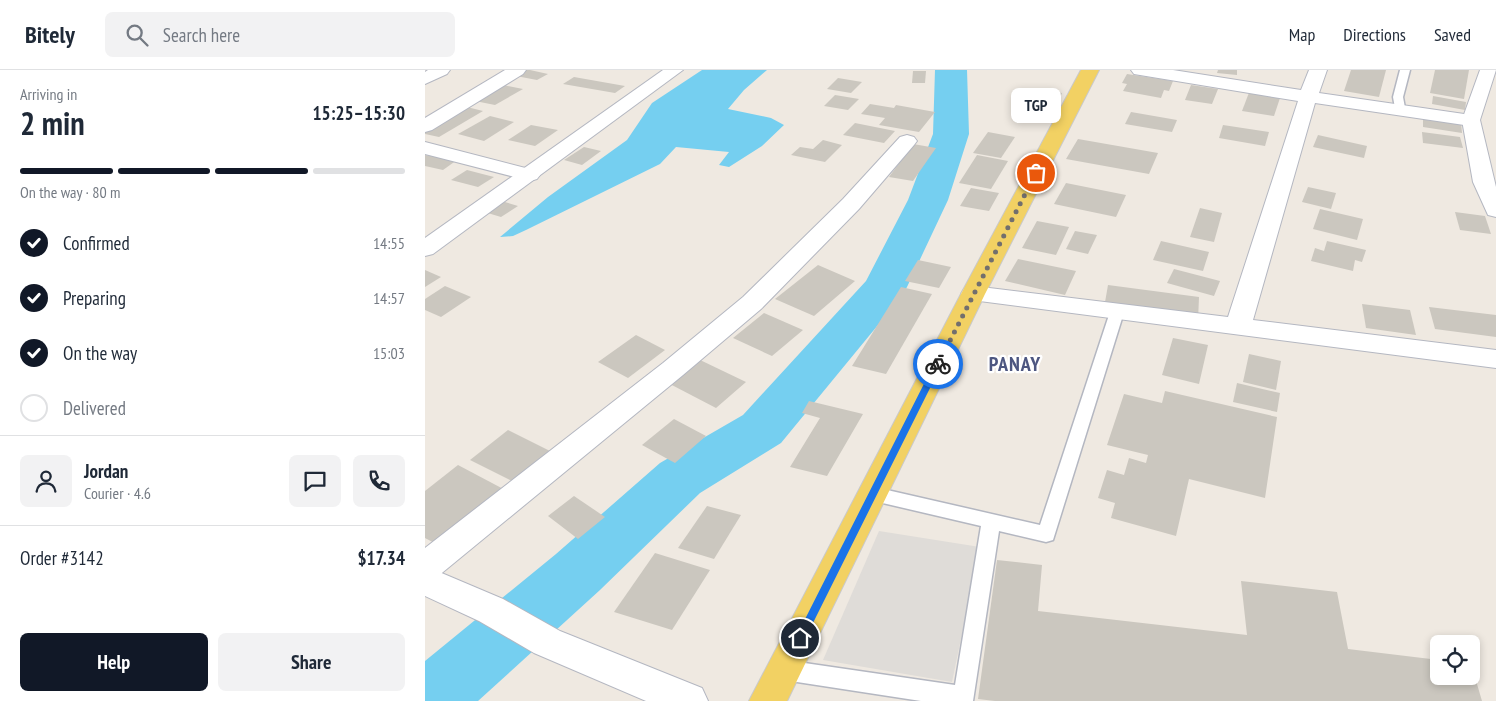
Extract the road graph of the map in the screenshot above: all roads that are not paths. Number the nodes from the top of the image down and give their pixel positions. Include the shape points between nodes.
1 (441, 70) edge
2 (517, 70) edge
3 (674, 70) edge
4 (1091, 70) edge
5 (1140, 70) edge
6 (1318, 70) edge
7 (1405, 70) edge
8 (1489, 70) edge
9 (425, 79) edge
10 (1308, 97) junction
11 (1400, 108) junction
12 (1471, 120) junction
13 (425, 126) edge
14 (907, 141) dead end
15 (425, 148) edge
16 (530, 174) junction
17 (1489, 183) edge
18 (1496, 210) edge
19 (425, 249) edge
20 (973, 294) junction
21 (1117, 312) junction
22 (1238, 327) junction
23 (1496, 358) edge
24 (874, 494) junction
25 (991, 521) junction
26 (425, 567) edge
27 (425, 580) edge
28 (784, 670) junction
29 (967, 699) edge
30 (689, 701) edge
31 (768, 701) edge

1 - 9 street
2 - 13 street
3 - 16 street
4 - 20 main road
5 - 10 street
6 - 10 street
7 - 11 lane via 1398,97
8 - 12 street
10 - 11 street
10 - 22 street
11 - 12 street
12 - 17 street
14 - 26 street via 851,204 752,303
15 - 16 street
16 - 19 street
17 - 18 street
20 - 21 street
20 - 24 main road
21 - 22 street
21 - 25 lane via 1046,534
22 - 23 street
24 - 25 lane
24 - 28 main road
25 - 29 lane
27 - 30 street via 491,610 547,642
28 - 29 lane
28 - 31 main road

